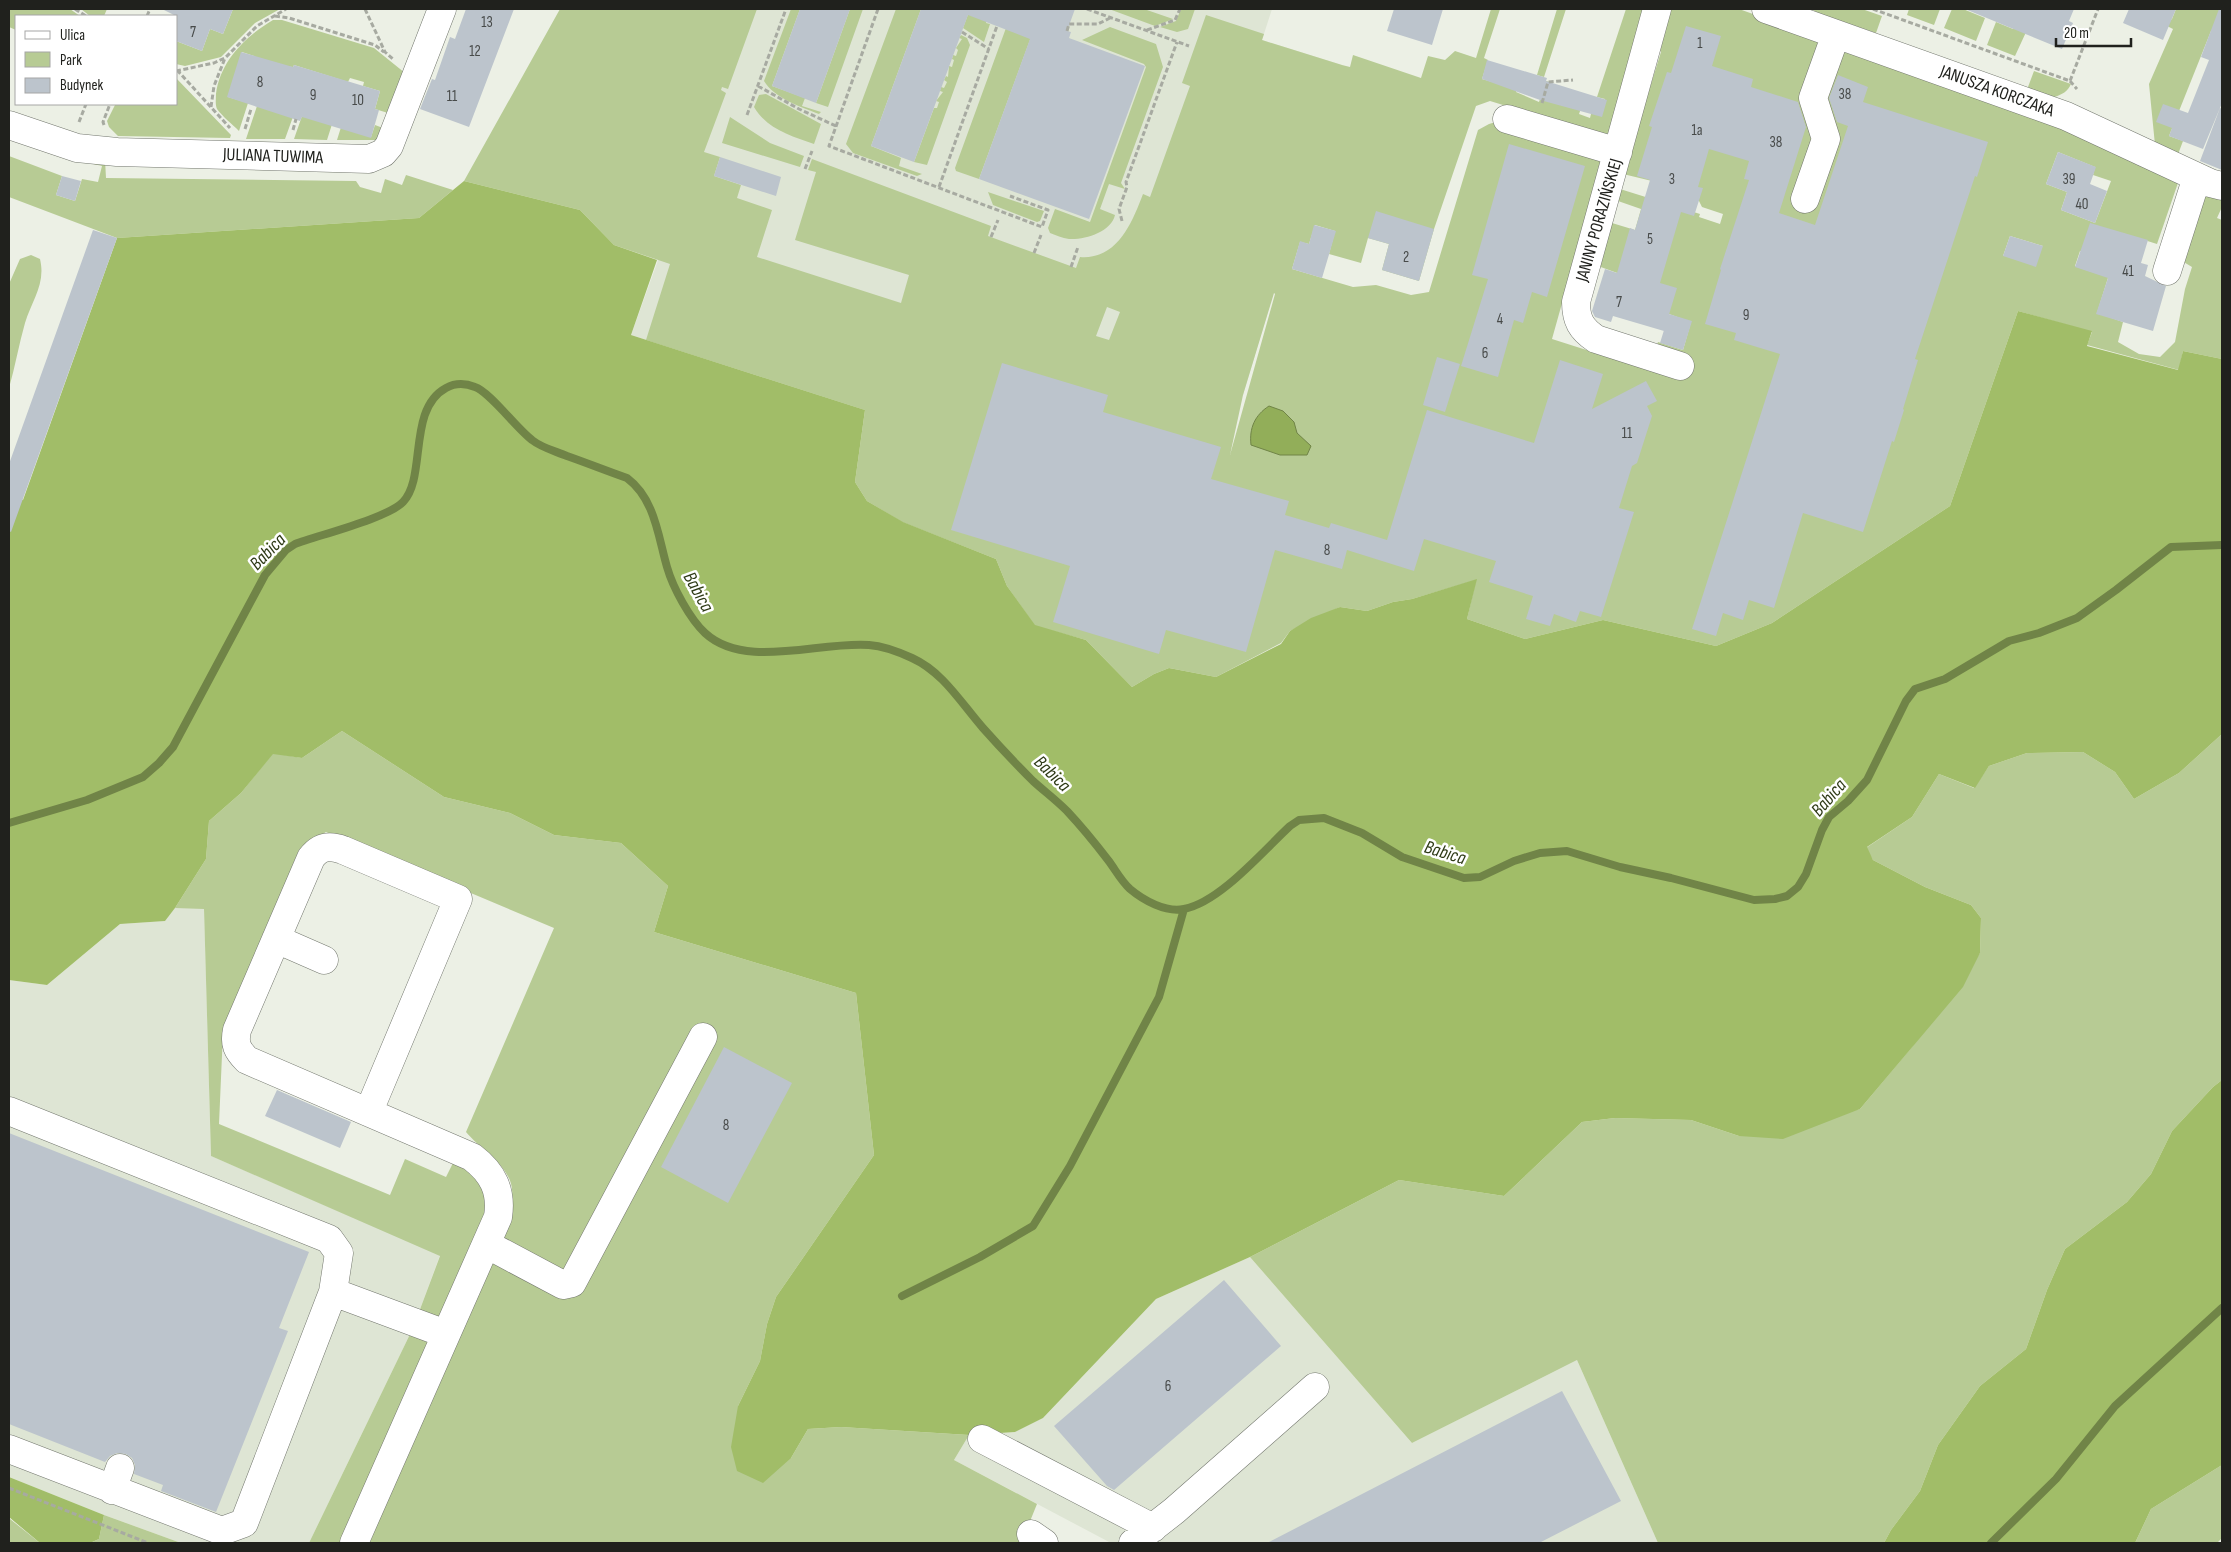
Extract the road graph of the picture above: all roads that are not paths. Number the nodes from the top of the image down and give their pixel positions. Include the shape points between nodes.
1 (442, 9) edge
2 (1657, 9) edge
3 (1766, 9) edge
4 (1836, 34) junction
5 (1507, 119) dead end
6 (9, 125) edge
7 (1618, 152) junction
8 (2197, 177) junction
9 (2222, 186) edge
10 (1805, 199) dead end
11 (2166, 271) dead end
12 (1680, 366) dead end
13 (276, 939) junction
14 (324, 960) dead end
15 (703, 1037) dead end
16 (9, 1111) edge
17 (369, 1111) junction
18 (486, 1244) junction
19 (333, 1292) junction
20 (446, 1334) junction
21 (1315, 1387) dead end
22 (982, 1439) dead end
23 (9, 1449) edge
24 (1143, 1535) edge
25 (354, 1543) edge

1 - 6 street, JULIANA TUWIMA via 389,146 383,153 369,159 117,152 77,148
2 - 7 street, JANINY PORAZIŃSKIEJ
3 - 4 street, JANUSZA KORCZAKA
4 - 8 street, JANUSZA KORCZAKA via 2066,116
4 - 10 street via 1813,98 1826,139
5 - 7 street
7 - 12 street, JANINY PORAZIŃSKIEJ via 1576,302 1578,322 1596,339
8 - 9 street, JANUSZA KORCZAKA
8 - 11 street
13 - 14 street
13 - 17 street via 237,1030 235,1041 238,1051 247,1060
13 - 17 street via 310,858 324,847 343,850 458,899
15 - 18 street via 572,1283 563,1285
16 - 19 street via 330,1239 339,1253
17 - 18 street via 472,1157 484,1166 493,1178 500,1202 498,1217
18 - 20 street
19 - 20 street
19 - 23 street via 244,1523 222,1531 116,1479
20 - 25 street
21 - 24 street
22 - 24 street

